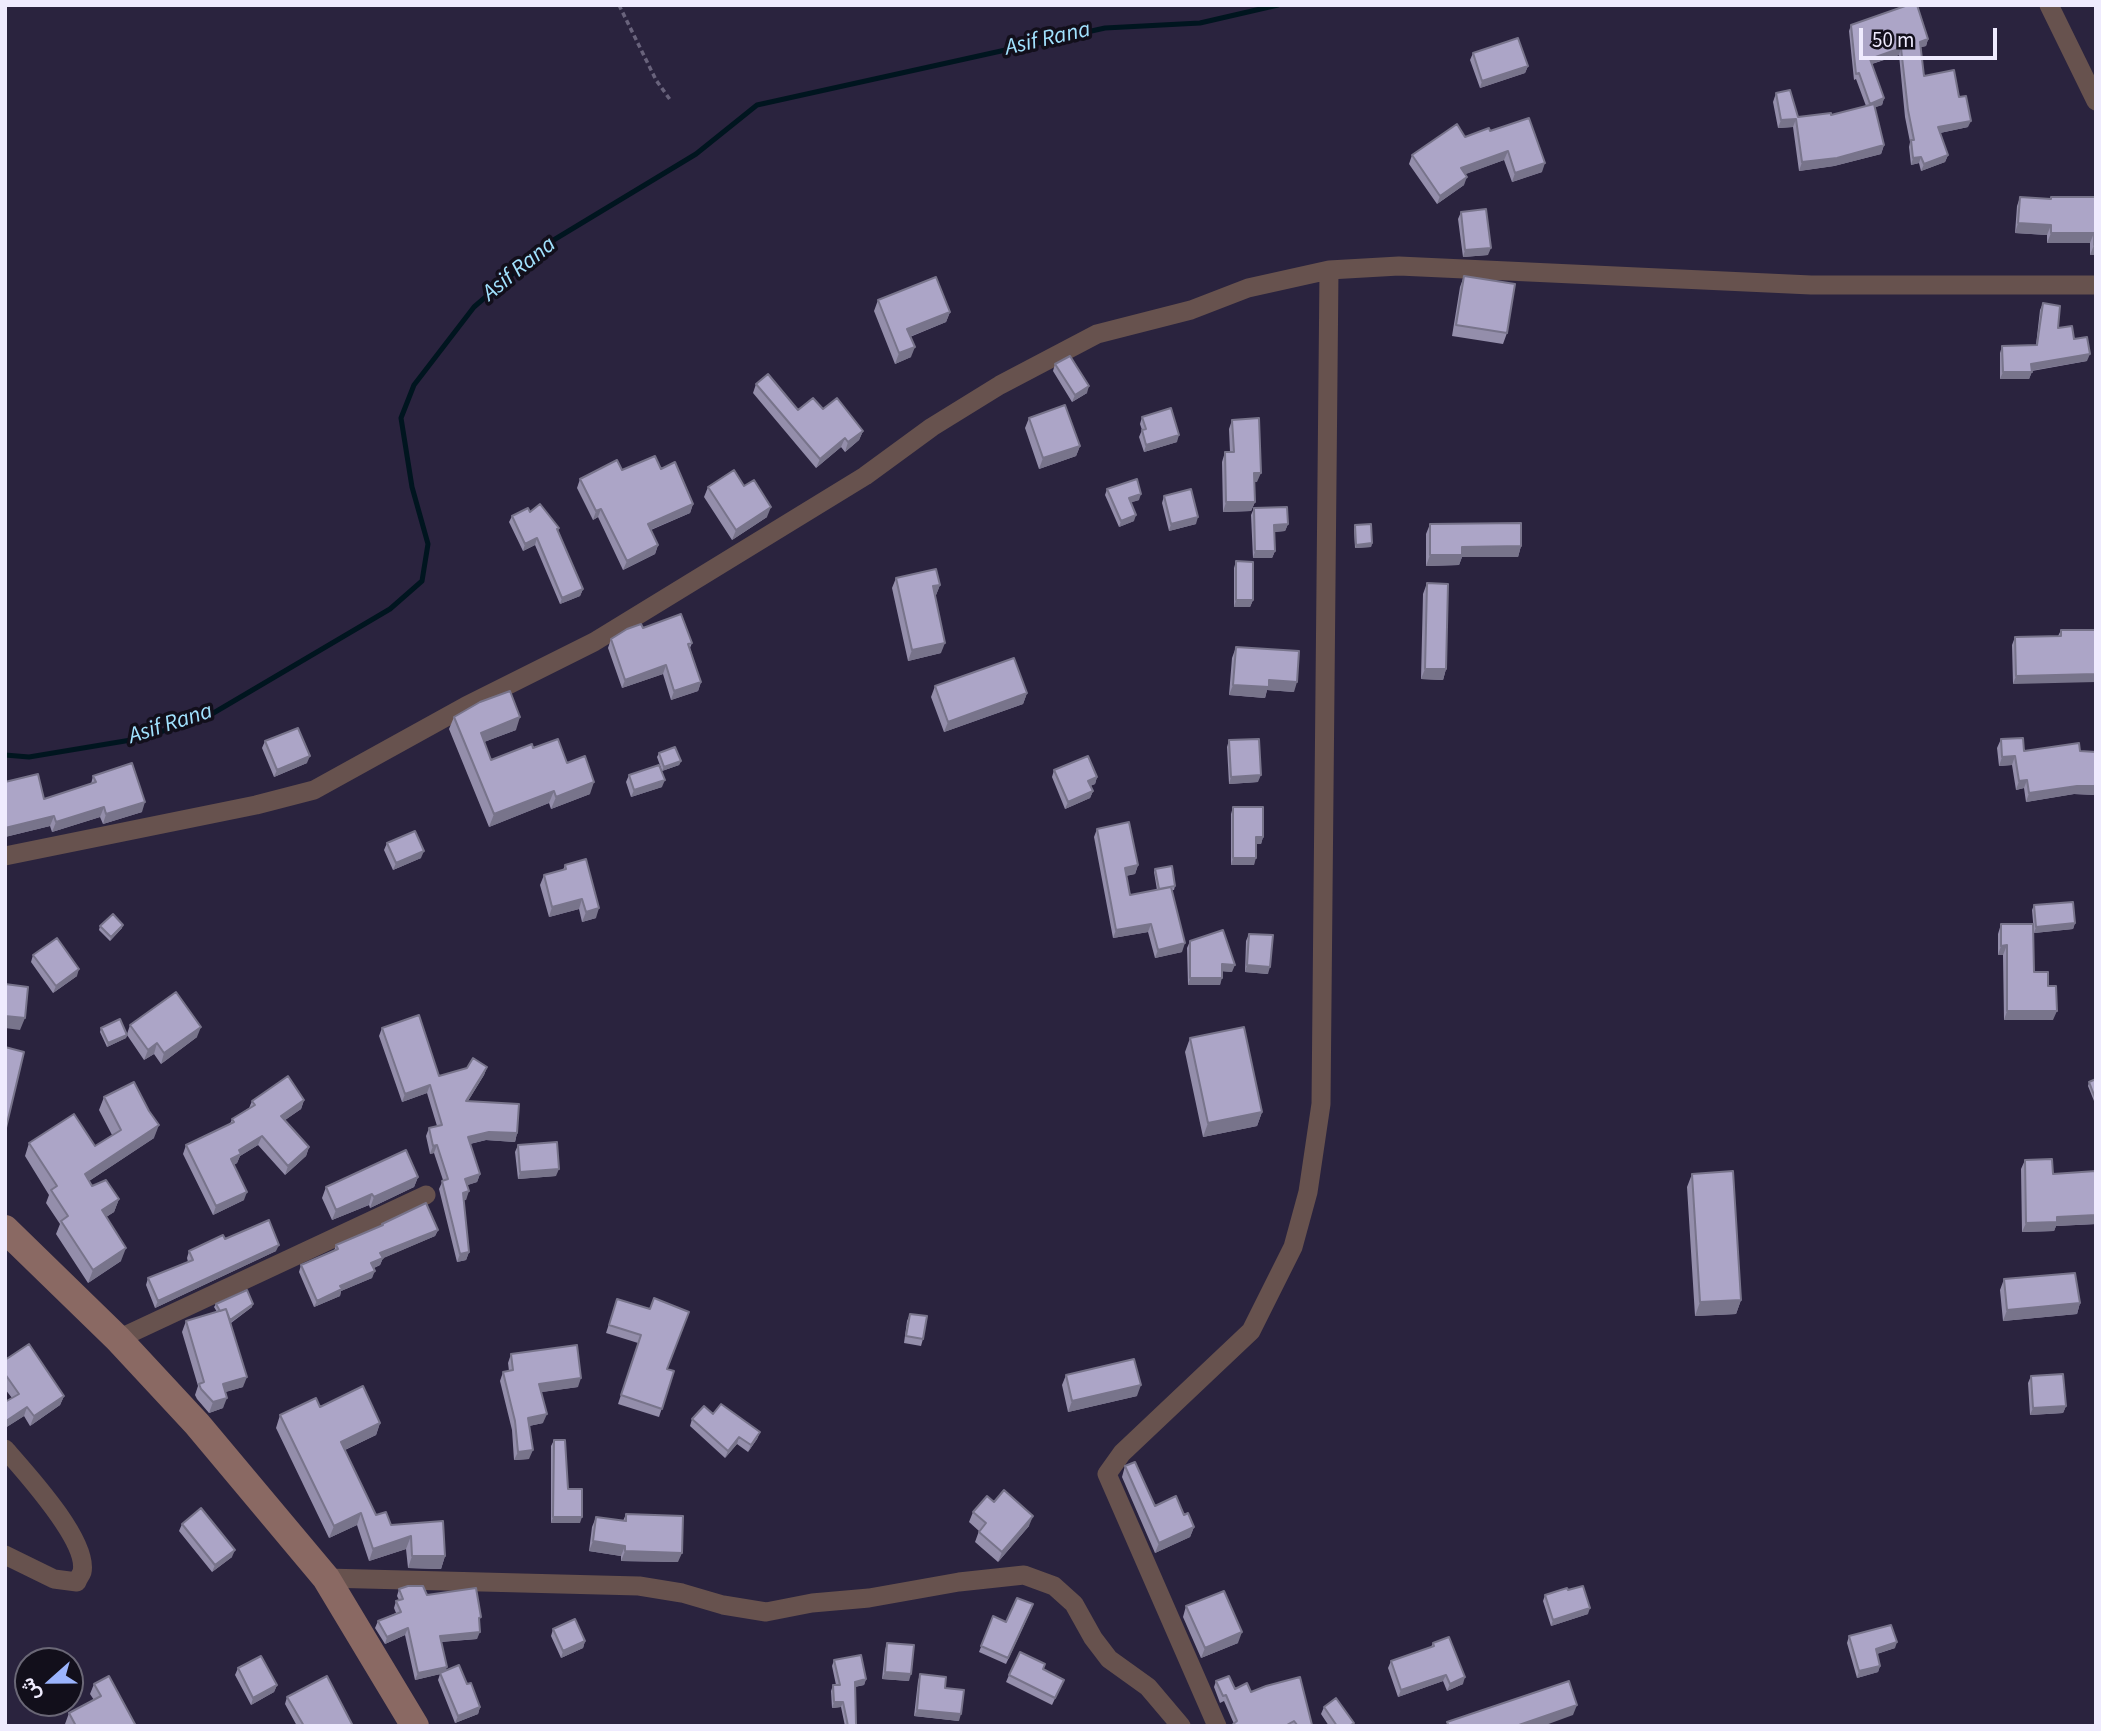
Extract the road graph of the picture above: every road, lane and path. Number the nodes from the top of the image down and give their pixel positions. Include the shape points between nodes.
1 (620, 5) edge
2 (2049, 5) edge
3 (671, 101) dead end
4 (2096, 101) edge
5 (1329, 270) junction
6 (2096, 285) edge
7 (5, 856) edge
8 (426, 1195) dead end
9 (5, 1229) edge
10 (118, 1339) junction
11 (5, 1449) edge
12 (5, 1555) edge
13 (326, 1578) junction
14 (415, 1726) edge
15 (1181, 1726) edge
16 (1217, 1726) edge

1 - 3 path
2 - 4 street
5 - 6 street via 1399,266 1811,285
5 - 7 street via 1248,288 1191,310 1097,334 989,392 865,476 594,642 314,790
5 - 16 street via 1321,1104 1308,1192 1293,1247 1251,1331 1122,1452 1107,1474
8 - 10 street
9 - 10 main road
10 - 13 main road via 197,1424
11 - 12 street via 46,1494 77,1547 82,1571 77,1581 54,1579
13 - 14 main road
13 - 15 street via 639,1586 766,1612 1024,1574 1054,1586 1074,1604 1109,1659 1148,1687

